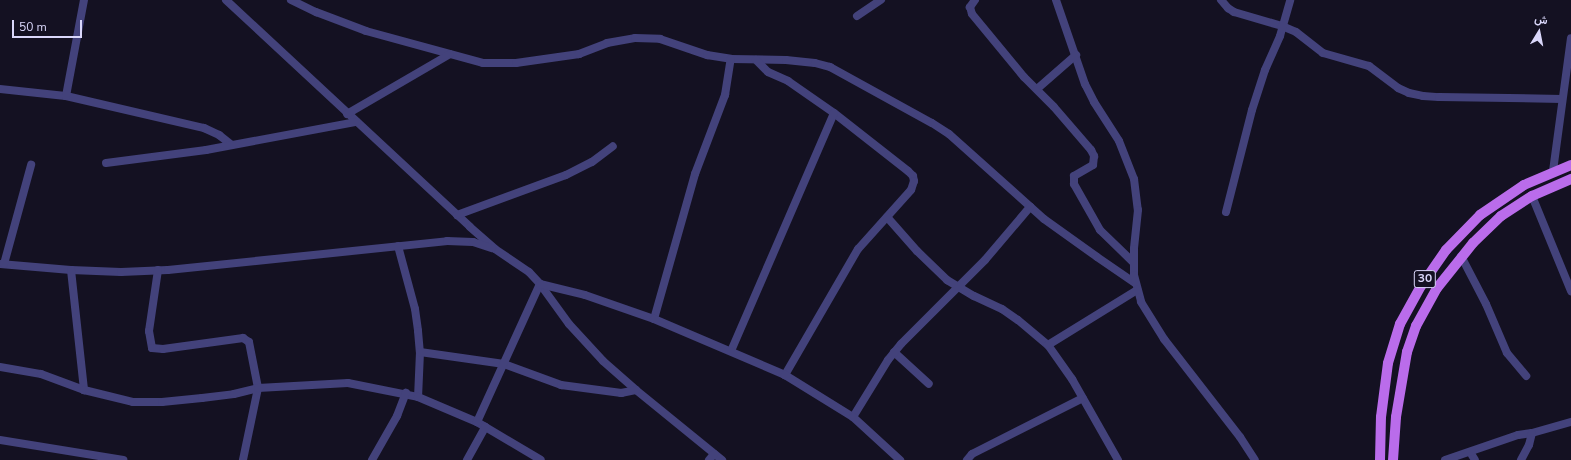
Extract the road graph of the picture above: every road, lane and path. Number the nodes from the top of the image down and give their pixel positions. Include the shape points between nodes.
1 (84, 0) edge
2 (226, 0) edge
3 (292, 0) edge
4 (881, 0) edge
5 (975, 0) edge
6 (1056, 0) edge
7 (1221, 0) edge
8 (1290, 0) edge
9 (857, 16) dead end
10 (1282, 26) junction
11 (1571, 38) edge
12 (450, 54) junction
13 (1076, 55) junction
14 (731, 59) junction
15 (1569, 59) edge
16 (756, 60) junction
17 (0, 89) edge
18 (1036, 89) junction
19 (66, 96) junction
20 (1562, 99) junction
21 (834, 113) junction
22 (347, 114) junction
23 (356, 122) junction
24 (232, 145) junction
25 (613, 146) dead end
26 (106, 163) dead end
27 (31, 165) dead end
28 (1571, 165) edge
29 (1553, 172) junction
30 (1571, 179) edge
31 (1532, 196) junction
32 (1030, 207) junction
33 (1226, 212) dead end
34 (457, 215) junction
35 (887, 217) junction
36 (398, 246) junction
37 (496, 249) junction
38 (1461, 256) junction
39 (1133, 262) junction
40 (2, 264) edge
41 (72, 270) junction
42 (158, 270) junction
43 (540, 284) junction
44 (1136, 286) junction
45 (958, 288) junction
46 (1571, 291) edge
47 (654, 319) junction
48 (1048, 345) junction
49 (731, 351) junction
50 (420, 352) junction
51 (894, 352) junction
52 (504, 364) junction
53 (0, 367) edge
54 (785, 375) junction
55 (1526, 376) dead end
56 (929, 384) dead end
57 (258, 388) junction
58 (84, 390) junction
59 (636, 390) junction
60 (406, 394) junction
61 (418, 397) junction
62 (1083, 398) junction
63 (853, 417) junction
64 (477, 422) junction
65 (1571, 422) edge
66 (485, 427) junction
67 (1532, 433) junction
68 (0, 440) edge
69 (1470, 452) junction
70 (712, 457) edge
71 (111, 459) edge
72 (123, 460) edge
73 (243, 460) edge
74 (372, 460) edge
75 (468, 460) edge
76 (541, 460) edge
77 (722, 460) edge
78 (900, 460) edge
79 (967, 460) edge
80 (1118, 460) edge
81 (1255, 460) edge
82 (1380, 460) edge
83 (1393, 460) edge
84 (1445, 460) edge
85 (1475, 460) edge
86 (1521, 460) edge

1 - 19 street
2 - 22 street
3 - 12 street via 366,31
4 - 9 street
5 - 18 street via 970,7 972,14
6 - 13 street
7 - 10 street via 1234,12
8 - 10 street
10 - 20 street via 1296,32 1323,53 1369,66 1398,88 1409,93 1439,97
10 - 33 street via 1252,110
11 - 15 street
12 - 14 street via 483,62 516,63 579,54 607,43 635,38 660,40 707,55
12 - 22 street
13 - 18 street
13 - 39 street via 1088,92 1120,141 1134,178 1138,210
14 - 16 street
14 - 47 street via 725,95 695,174
15 - 20 street
16 - 21 street via 768,72 788,81
16 - 32 street via 815,63 844,74 949,134
17 - 19 street
18 - 39 street via 1065,119 1094,156 1092,165 1074,176 1074,184 1100,230
19 - 24 street via 204,128
20 - 29 street
21 - 35 street via 913,176 911,190
21 - 49 street
22 - 23 street
23 - 24 street
23 - 34 street
24 - 26 street
25 - 34 street via 592,162 566,175
27 - 40 street
28 - 29 main road, 30
29 - 82 main road, 30 via 1524,185 1475,219 1446,250 1420,286 1400,324 1388,363 1381,417
30 - 31 main road, 30
31 - 38 main road, 30 via 1501,216
31 - 46 street
32 - 44 street
32 - 45 street
34 - 37 street
35 - 45 street via 938,271
35 - 54 street via 858,249
36 - 37 street via 447,241 473,242
36 - 42 street
36 - 50 street via 415,309
37 - 43 street via 518,263
38 - 55 street via 1486,304 1507,353
38 - 83 main road, 30 via 1428,302 1411,338 1396,417
39 - 44 street
40 - 41 street
41 - 42 street
41 - 58 street
42 - 57 street via 149,331 152,348 235,338 247,339
43 - 47 street via 585,295
43 - 52 street
43 - 59 street via 569,324 603,361
44 - 48 street
44 - 81 street via 1148,315 1164,340
45 - 48 street via 1018,320
45 - 51 street
47 - 49 street
48 - 62 street
49 - 54 street
50 - 52 street
50 - 61 street
51 - 56 street
51 - 63 street
52 - 59 street via 561,385 621,393
52 - 64 street
53 - 58 street via 40,374
54 - 63 street
57 - 58 street via 234,394 162,402 133,402
57 - 60 street via 348,383
57 - 73 street
59 - 70 street
60 - 61 street
60 - 74 street via 397,416
61 - 64 street
62 - 79 street via 972,454
62 - 80 street
63 - 78 street
64 - 66 street
65 - 67 street
66 - 75 street
66 - 76 street
67 - 69 street via 1518,435
67 - 86 street
68 - 71 street
69 - 84 street
69 - 85 street
70 - 77 street
71 - 72 street

